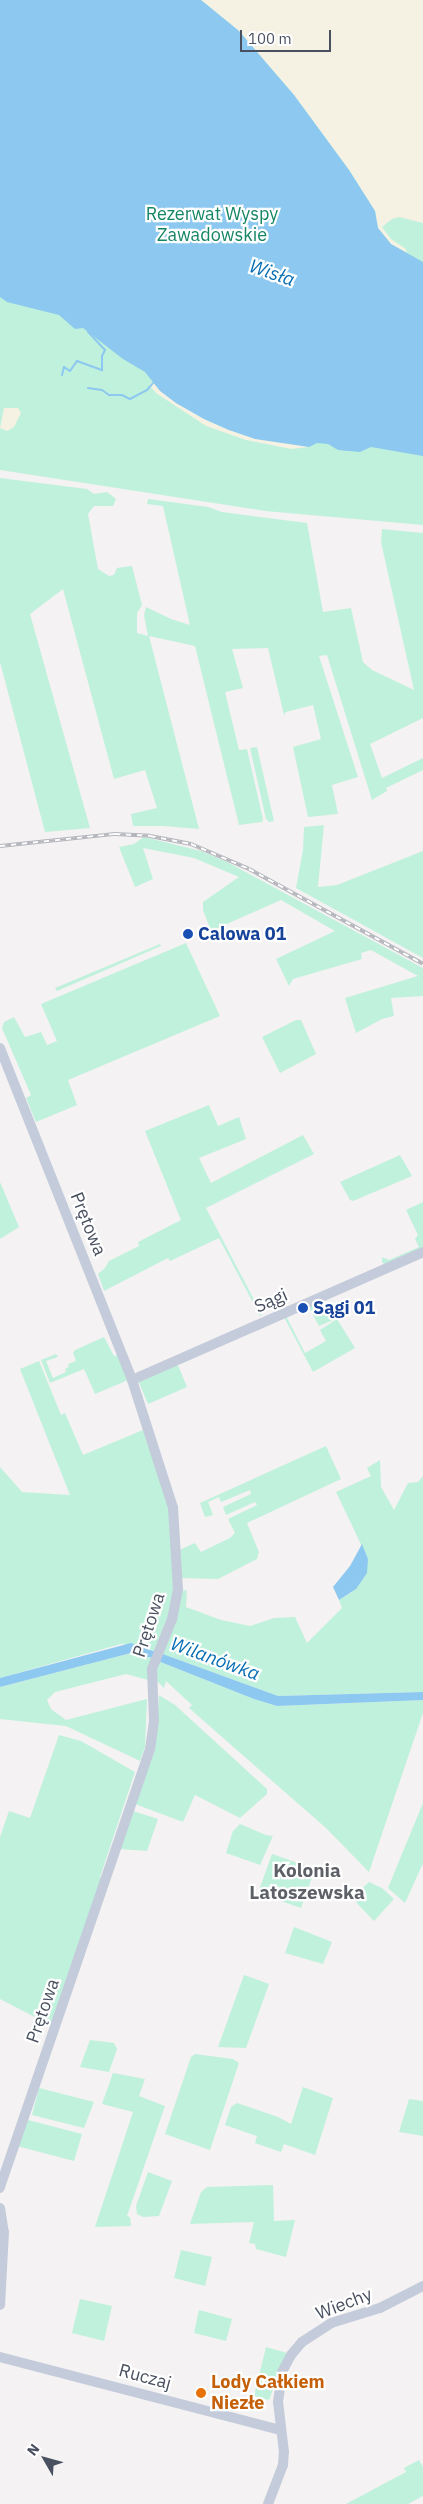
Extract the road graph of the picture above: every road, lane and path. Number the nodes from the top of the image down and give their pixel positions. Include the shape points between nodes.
1 (0, 1048) edge
2 (423, 1252) edge
3 (132, 1380) junction
4 (0, 2188) edge
5 (0, 2208) edge
6 (423, 2286) edge
7 (0, 2305) edge
8 (0, 2357) edge
9 (281, 2430) junction
10 (268, 2504) edge

1 - 3 street, Prętowa
2 - 3 street, Sągi
3 - 4 street, Prętowa via 173,1508 178,1589 172,1620 158,1650 151,1678 154,1727 150,1749
5 - 7 street via 4,2232
6 - 9 street, Wiechy via 380,2308 331,2323 302,2342 291,2355 279,2385
8 - 9 street, Ruczaj
9 - 10 street, Wiechy via 284,2452 281,2472

